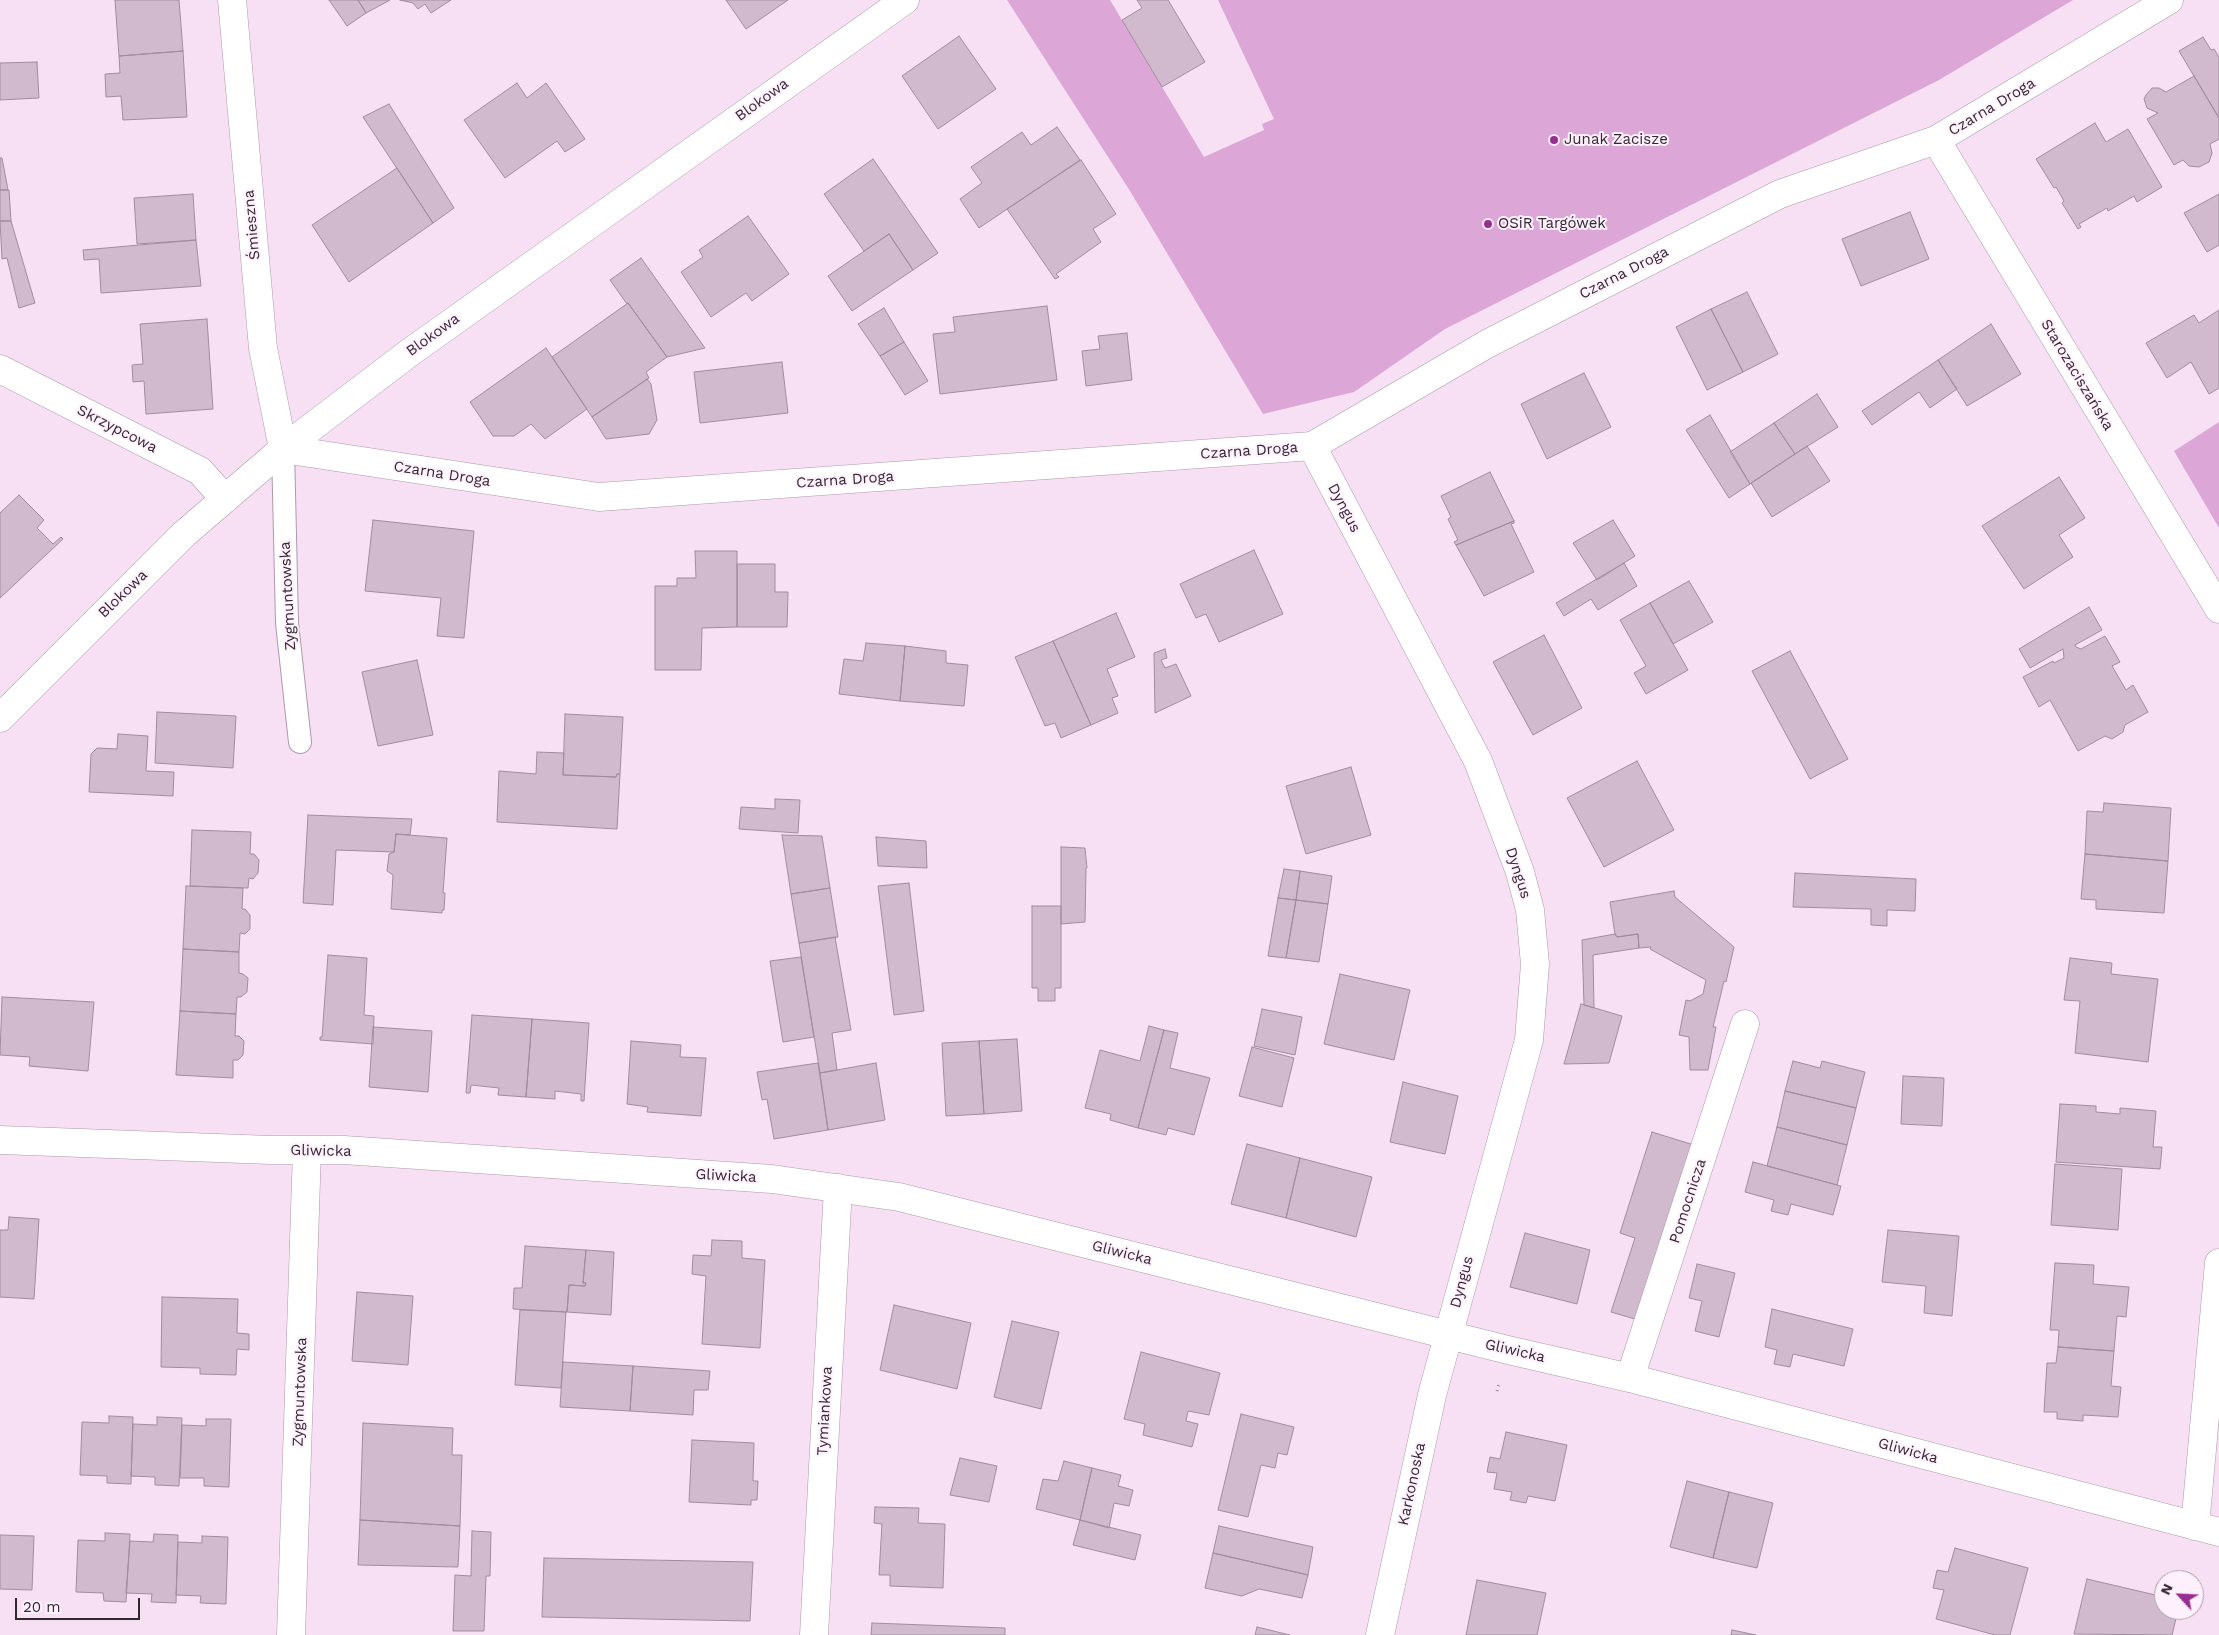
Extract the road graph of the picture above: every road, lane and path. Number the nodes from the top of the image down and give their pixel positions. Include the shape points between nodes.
1 (232, 0) edge
2 (905, 0) edge
3 (2169, 0) edge
4 (1936, 140) junction
5 (0, 369) edge
6 (1312, 446) junction
7 (283, 450) junction
8 (225, 499) junction
9 (2219, 609) edge
10 (0, 718) edge
11 (300, 742) dead end
12 (1745, 1024) dead end
13 (0, 1140) edge
14 (307, 1150) junction
15 (838, 1188) junction
16 (2219, 1263) edge
17 (1448, 1335) junction
18 (1630, 1378) junction
19 (2207, 1529) edge
20 (291, 1635) edge
21 (814, 1635) edge
22 (1380, 1635) edge

1 - 7 street, Śmieszna via 263,348
2 - 7 street, Blokowa via 417,347
3 - 4 street, Czarna Droga
4 - 6 street, Czarna Droga via 1780,194 1487,344
4 - 9 street, Starozaciszańska
5 - 8 street, Skrzypcowa via 200,471
6 - 7 street, Czarna Droga via 599,497
6 - 17 street, Dyngus via 1478,761 1520,872 1530,910 1535,964 1529,1040
7 - 8 street, Blokowa
7 - 11 lane, Zygmuntowska via 286,623
8 - 10 street, Blokowa via 184,534
12 - 18 street, Pomocnicza
13 - 14 street, Gliwicka
14 - 15 street, Gliwicka via 772,1178
14 - 20 street, Zygmuntowska
15 - 17 street, Gliwicka via 899,1197
15 - 21 street, Tymiankowa
16 - 19 street
17 - 18 street, Gliwicka
17 - 22 street, Karkonoska
18 - 19 street, Gliwicka

